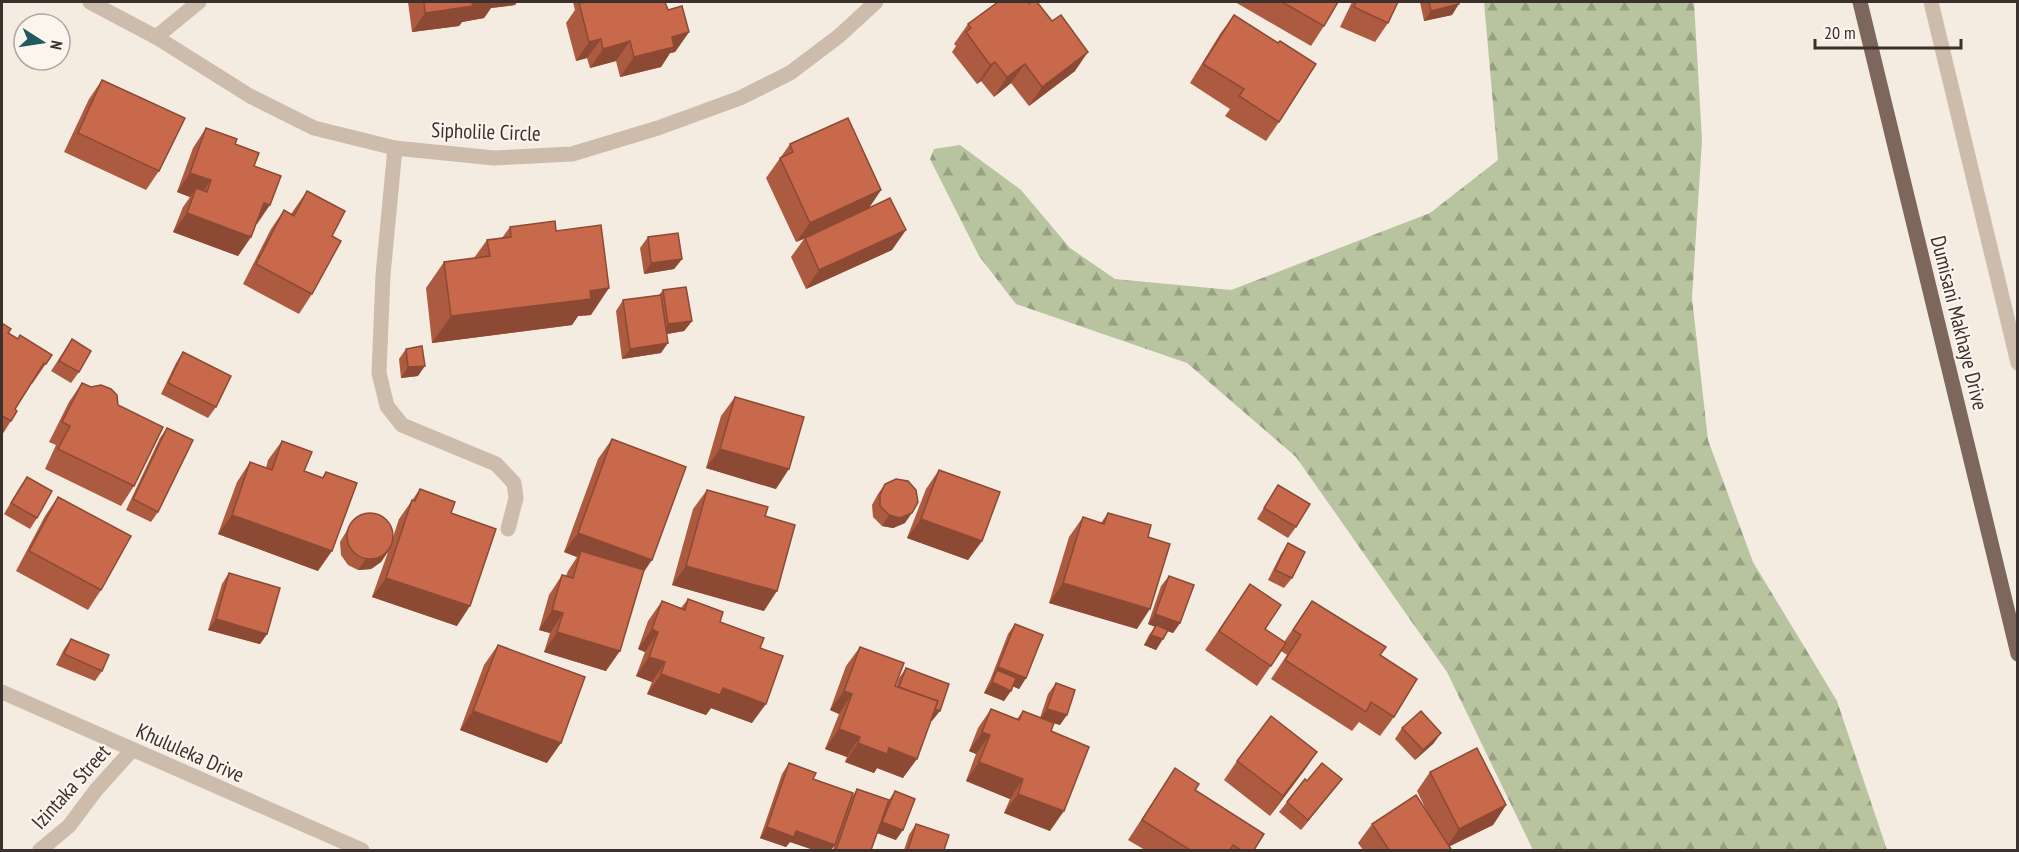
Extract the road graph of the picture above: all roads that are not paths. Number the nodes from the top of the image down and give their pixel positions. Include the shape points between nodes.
1 (90, 2) edge
2 (199, 2) edge
3 (876, 2) edge
4 (1860, 2) edge
5 (1931, 2) edge
6 (156, 38) junction
7 (395, 148) junction
8 (2018, 363) edge
9 (508, 529) dead end
10 (2018, 654) edge
11 (2, 692) edge
12 (132, 750) junction
13 (40, 850) edge
14 (362, 850) edge

1 - 6 street, Sipholile Circle
2 - 6 street
3 - 7 street, Sipholile Circle via 790,73 740,98 582,152 494,158
4 - 10 main road, Dumisani Makhaye Drive
5 - 8 street
6 - 7 street, Sipholile Circle via 250,96 314,128
7 - 9 street via 379,373 387,406 402,425 496,464 514,483 516,498
11 - 12 street, Khululeka Drive
12 - 13 street, Izintaka Street via 69,826
12 - 14 street, Khululeka Drive

